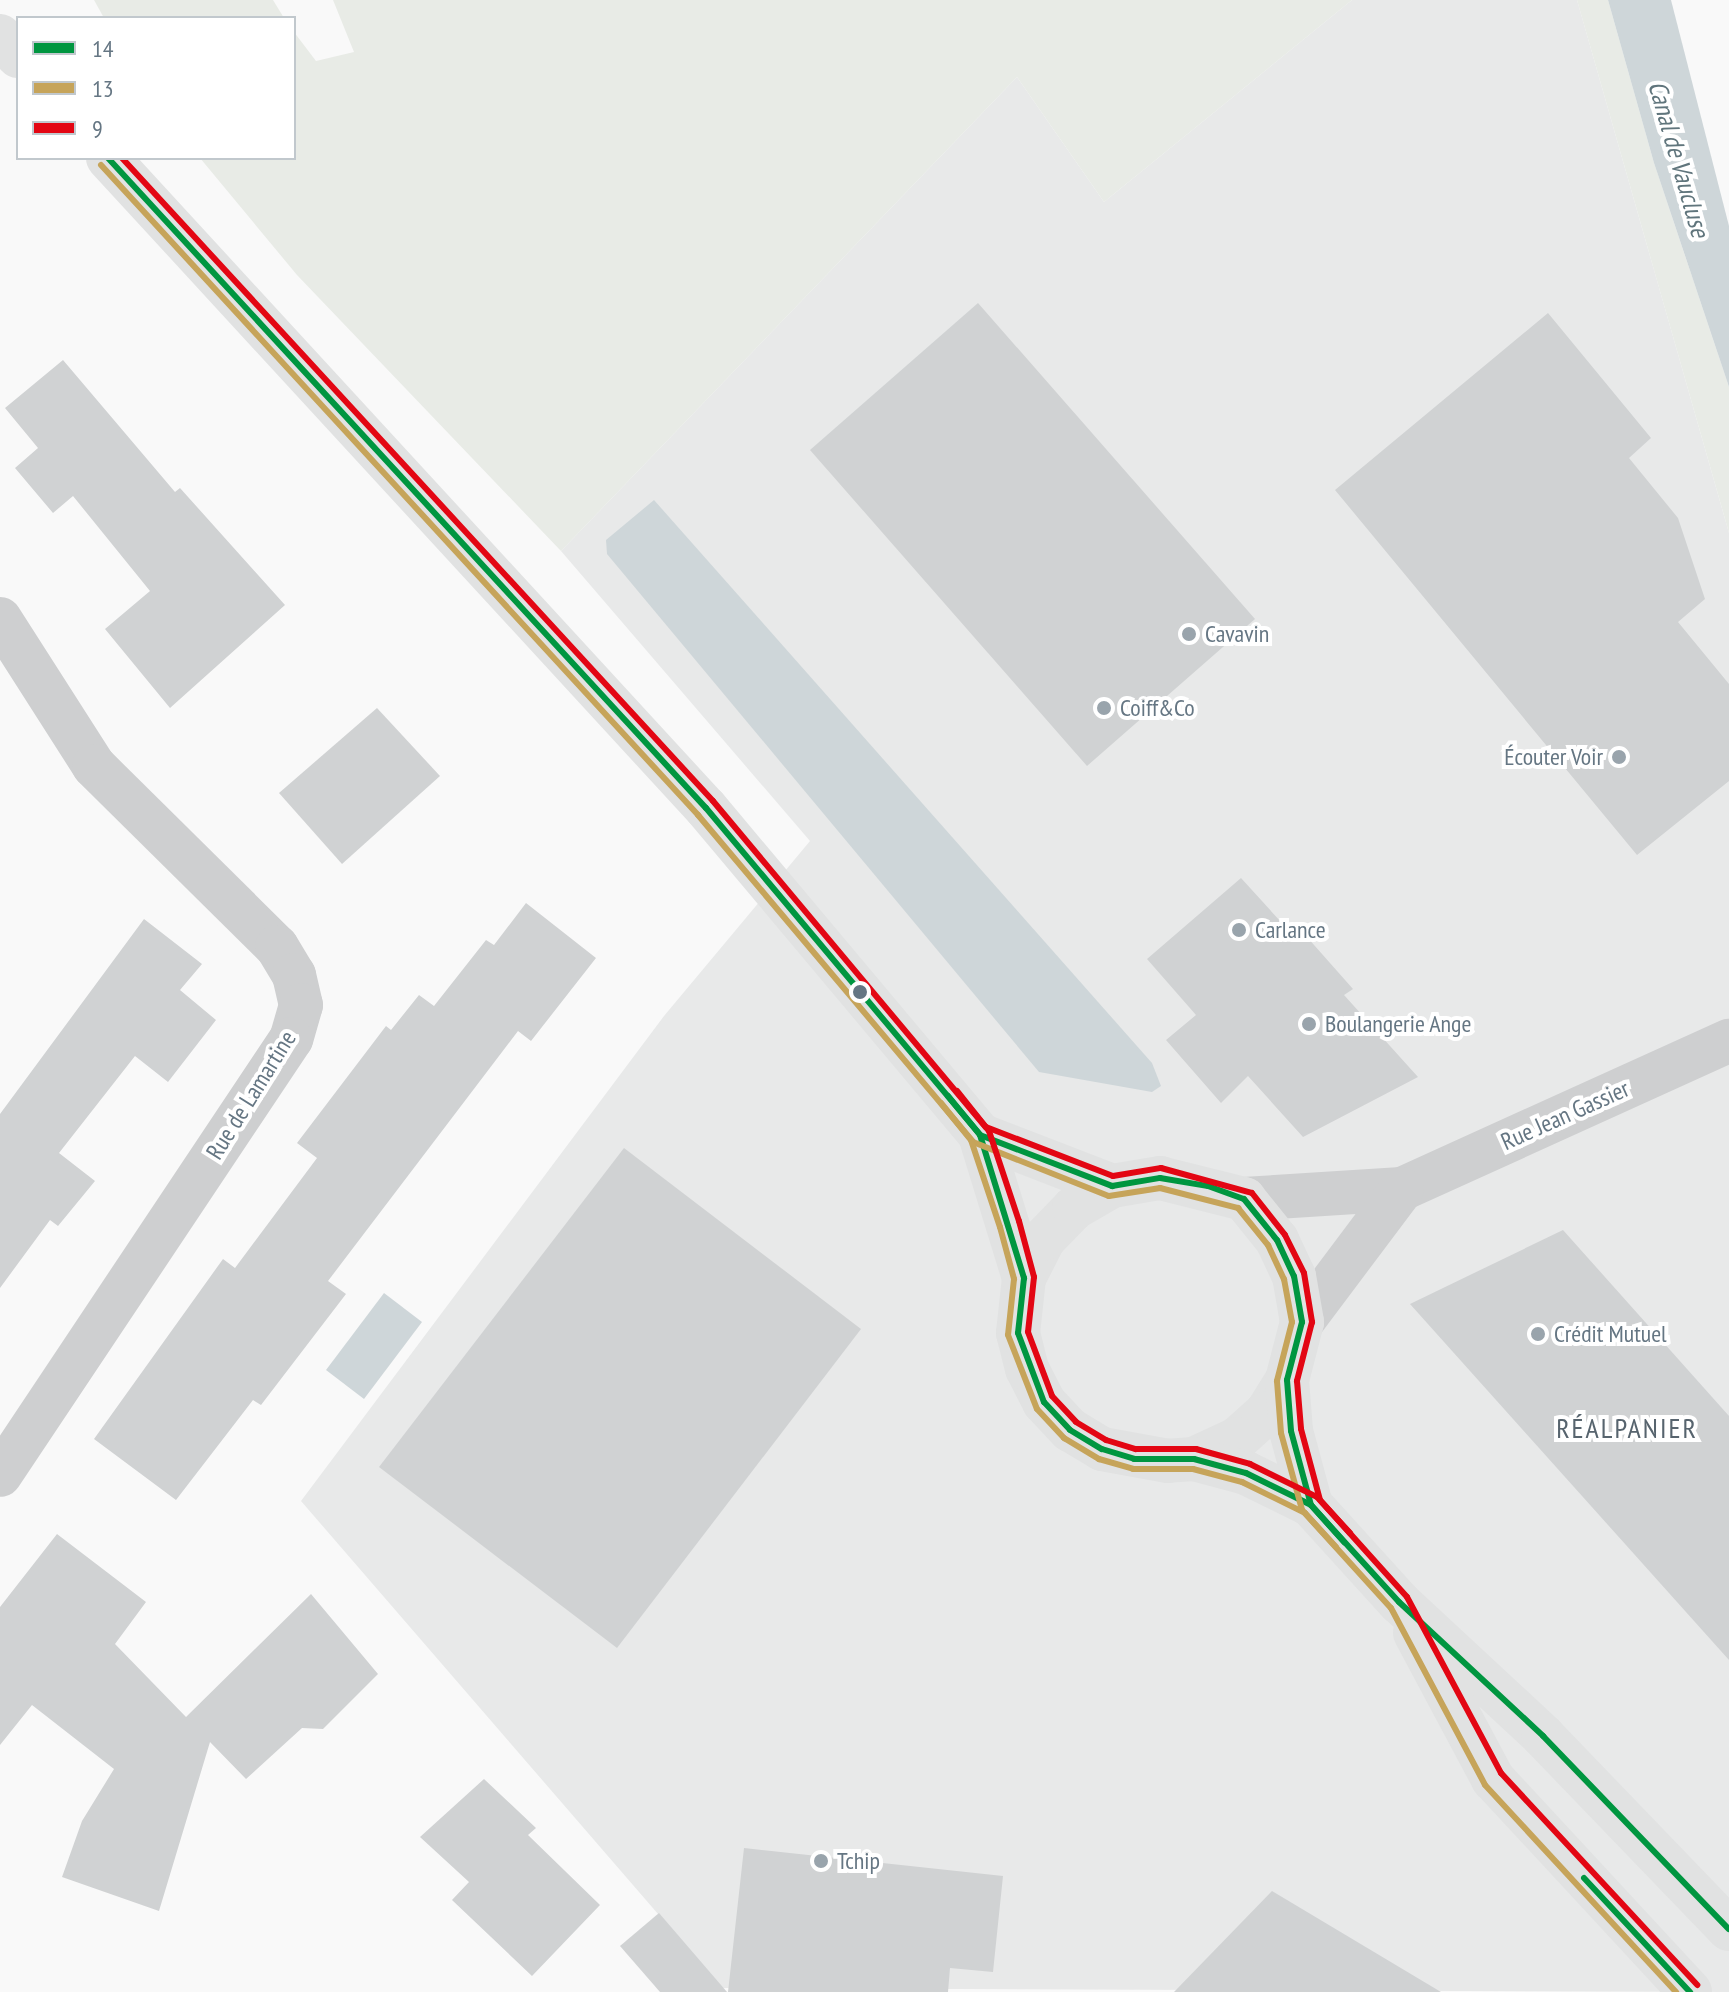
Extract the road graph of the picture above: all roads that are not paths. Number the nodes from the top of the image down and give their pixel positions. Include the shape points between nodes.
1 (110, 160) edge
2 (0, 619) edge
3 (1729, 1041) edge
4 (980, 1135) junction
5 (1112, 1186) junction
6 (1402, 1189) junction
7 (1244, 1199) junction
8 (1024, 1278) junction
9 (1302, 1322) junction
10 (1287, 1380) junction
11 (1194, 1459) junction
12 (0, 1475) edge
13 (1311, 1505) junction
14 (1399, 1602) junction
15 (1729, 1929) edge
16 (1690, 1992) edge

1 - 4 main road via 706,808
2 - 12 street, Rue de Lamartine via 94,766 277,947 294,975 301,1005 291,1039
3 - 6 street, Rue Jean Gassier
4 - 5 main road
4 - 8 main road
5 - 7 main road via 1160,1178
5 - 8 main road via 1074,1208 1044,1239
6 - 7 street, Rue Jean Gassier
6 - 9 street, Rue Jean Gassier
7 - 9 main road via 1277,1240 1294,1276
8 - 11 main road via 1018,1333 1027,1369 1044,1402 1070,1430 1134,1459
9 - 10 main road
10 - 11 main road via 1266,1413 1237,1439
10 - 13 main road via 1291,1431
11 - 13 main road via 1246,1473
13 - 14 main road
14 - 15 main road via 1543,1736
14 - 16 main road via 1493,1779

